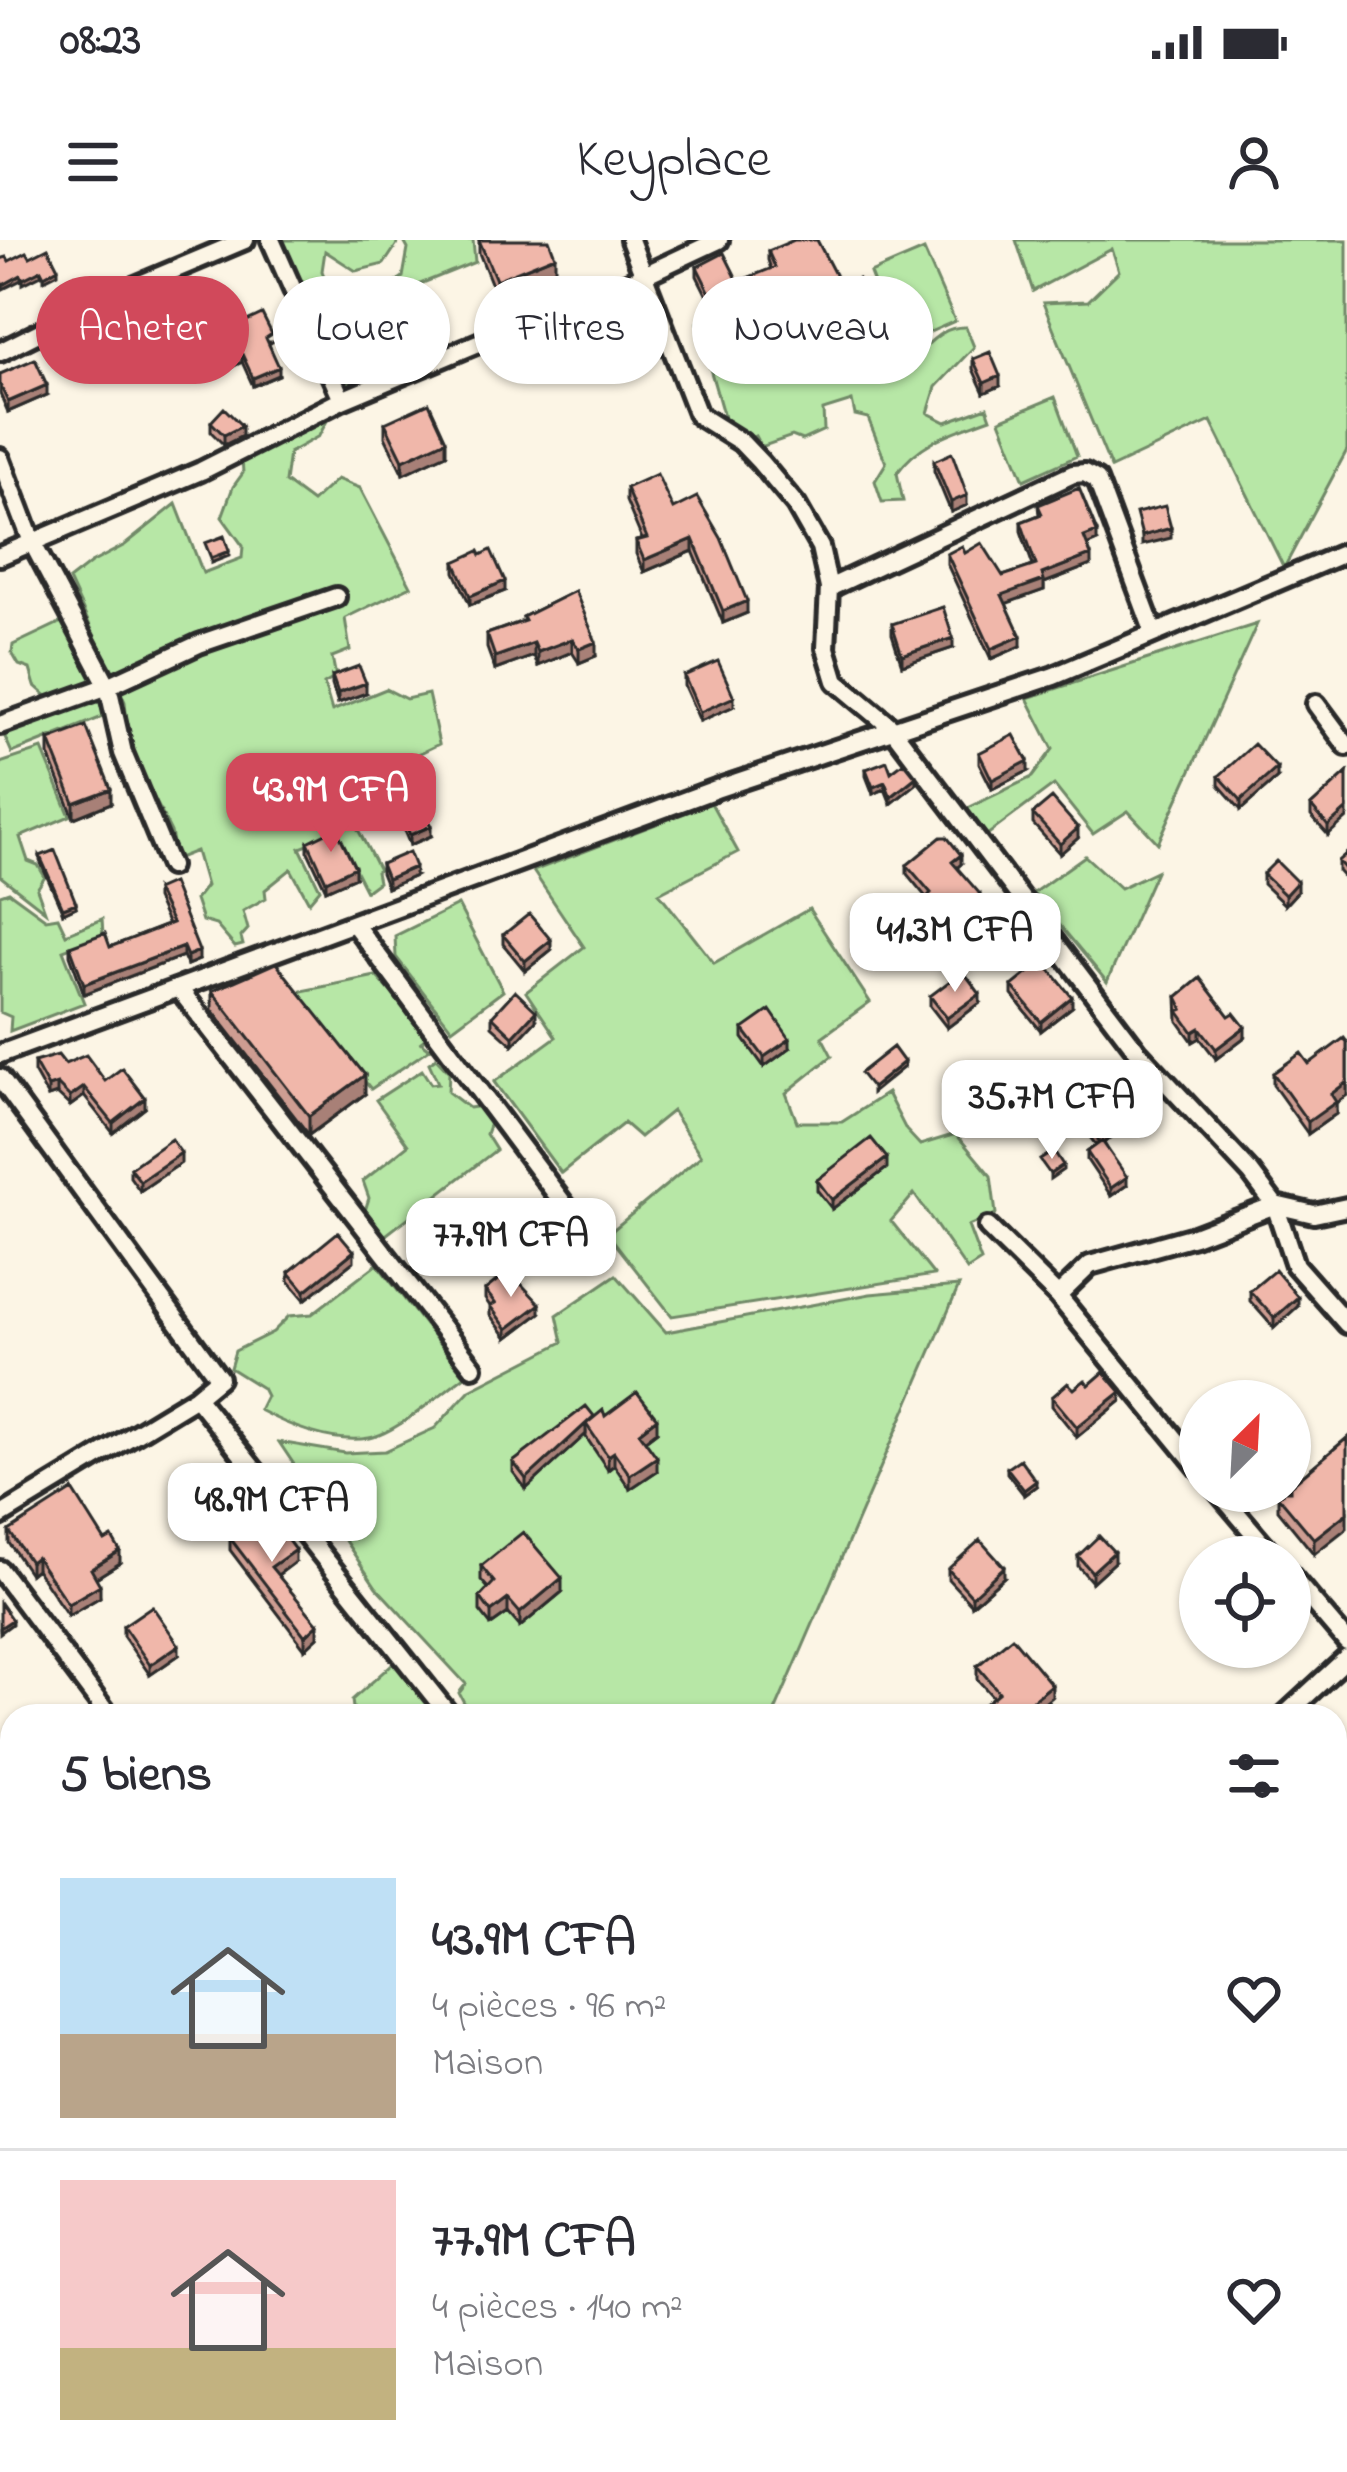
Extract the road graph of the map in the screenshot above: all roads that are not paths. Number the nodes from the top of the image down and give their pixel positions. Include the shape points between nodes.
1 (245, 240) edge
2 (272, 240) edge
3 (629, 240) edge
4 (719, 240) edge
5 (645, 273) junction
6 (0, 352) edge
7 (342, 400) junction
8 (0, 458) edge
9 (32, 542) junction
10 (1347, 552) edge
11 (0, 556) edge
12 (829, 588) junction
13 (336, 597) dead end
14 (1154, 633) junction
15 (108, 686) junction
16 (1316, 704) dead end
17 (0, 725) edge
18 (891, 727) junction
19 (1347, 746) edge
20 (170, 866) dead end
21 (356, 925) junction
22 (180, 990) junction
23 (0, 1054) edge
24 (0, 1078) edge
25 (1275, 1204) junction
26 (1347, 1207) edge
27 (988, 1227) dead end
28 (599, 1251) dead end
29 (1058, 1296) junction
30 (1347, 1324) edge
31 (473, 1367) dead end
32 (196, 1397) junction
33 (1179, 1443) edge
34 (1236, 1512) edge
35 (0, 1516) edge
36 (1256, 1536) edge
37 (0, 1570) edge
38 (1311, 1600) edge
39 (1347, 1642) edge
40 (1347, 1658) edge
41 (100, 1704) edge
42 (440, 1704) edge
43 (1297, 1704) edge

1 - 6 street
2 - 7 street
3 - 5 street
4 - 5 street
5 - 7 street
5 - 12 street via 698,415 741,442 796,505 820,547
7 - 9 street
8 - 9 street
9 - 11 street
9 - 15 street
10 - 14 street
12 - 14 street via 1084,473 1096,480
12 - 18 street via 836,681
13 - 15 street via 199,644
14 - 18 street via 1054,676
15 - 17 street
15 - 20 street via 123,753
16 - 19 street
18 - 21 street
18 - 25 street via 1138,1052
21 - 22 street
21 - 28 street
22 - 23 street
22 - 31 street
24 - 32 street via 219,1378
25 - 26 street via 1314,1214
25 - 29 street via 1090,1265
25 - 30 street via 1294,1265
27 - 29 street
29 - 33 street
32 - 35 street
32 - 42 street
34 - 36 street
37 - 41 street
38 - 39 street
40 - 43 street

